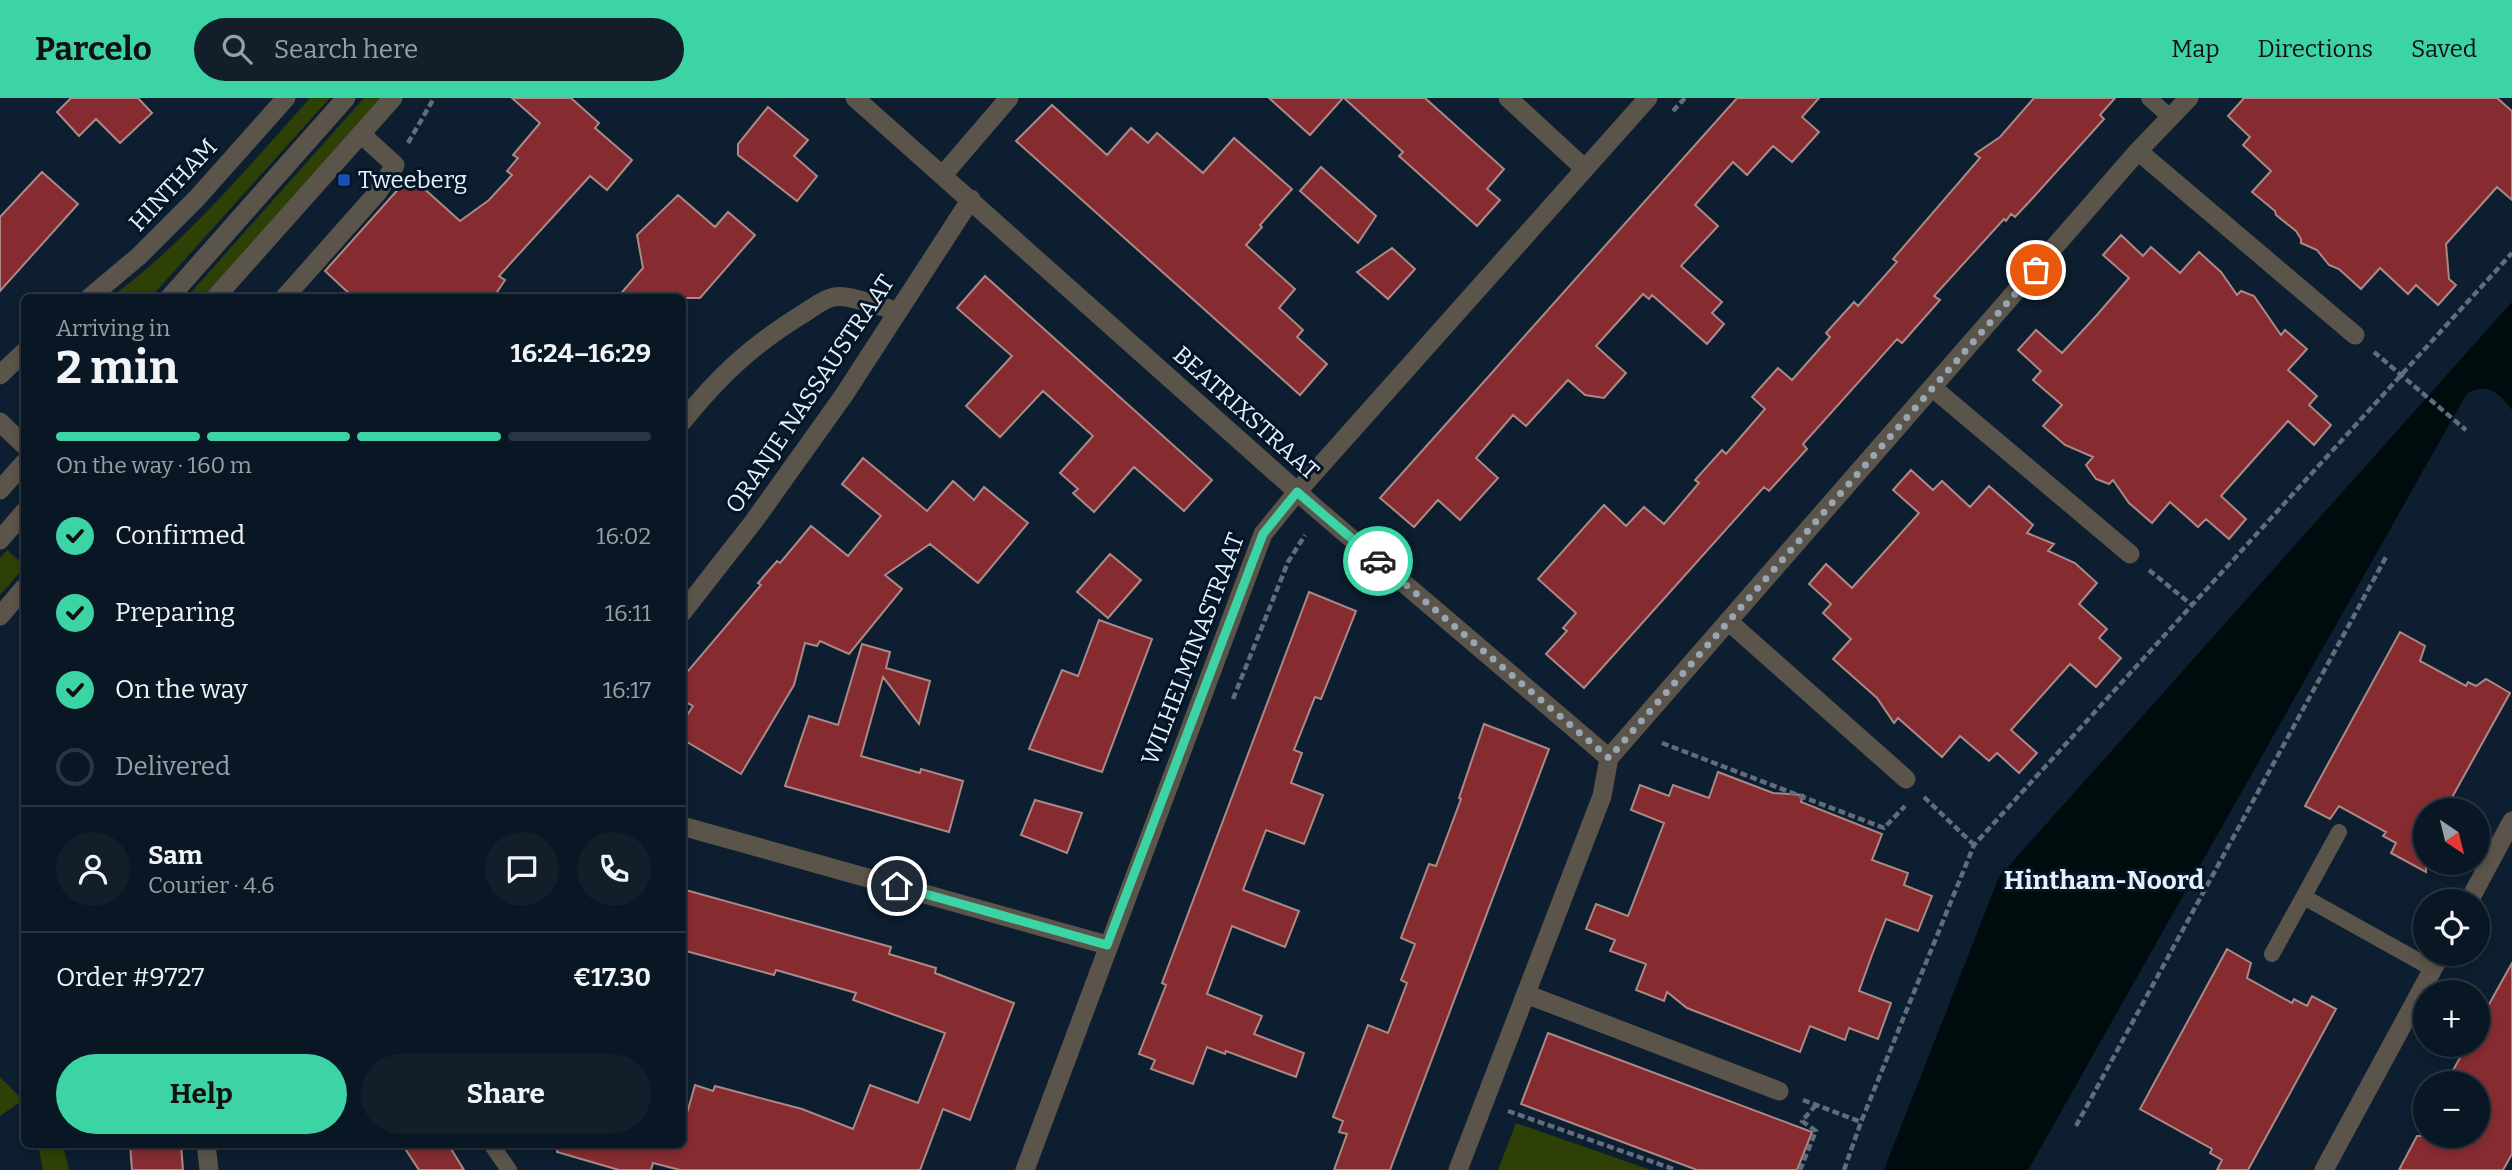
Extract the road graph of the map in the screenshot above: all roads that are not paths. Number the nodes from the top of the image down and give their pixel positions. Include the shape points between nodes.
1 (286, 98) edge
2 (346, 98) edge
3 (393, 98) edge
4 (855, 98) edge
5 (1009, 98) edge
6 (1508, 98) edge
7 (1648, 98) edge
8 (2149, 98) edge
9 (2189, 98) edge
10 (2171, 118) junction
11 (361, 134) junction
12 (2138, 151) junction
13 (1585, 169) junction
14 (943, 175) junction
15 (971, 199) junction
16 (94, 294) edge
17 (173, 294) edge
18 (219, 294) edge
19 (288, 294) edge
20 (897, 311) junction
21 (2355, 335) road end
22 (21, 355) edge
23 (0, 375) edge
24 (1933, 388) junction
25 (686, 417) edge
26 (0, 422) edge
27 (21, 442) edge
28 (21, 466) edge
29 (0, 490) edge
30 (1297, 492) junction
31 (21, 516) edge
32 (0, 540) edge
33 (2130, 554) road end
34 (21, 592) edge
35 (686, 608) edge
36 (0, 616) edge
37 (1728, 621) junction
38 (1609, 758) junction
39 (1912, 786) road end
40 (2512, 821) edge
41 (686, 827) edge
42 (2339, 832) dead end
43 (2475, 889) edge
44 (2304, 897) junction
45 (1107, 945) junction
46 (2413, 949) edge
47 (2272, 954) dead end
48 (2434, 966) edge
49 (1526, 994) junction
50 (1779, 1091) road end
51 (206, 1148) edge
52 (494, 1148) edge
53 (209, 1170) edge
54 (509, 1170) edge
55 (1025, 1170) edge
56 (1458, 1170) edge
57 (2324, 1170) edge

1 - 16 street, HINTHAM via 187,208
2 - 17 street
3 - 11 street
4 - 14 street, BEATRIXSTRAAT
5 - 14 street
6 - 13 street
7 - 13 street, WILHELMINASTRAAT
8 - 10 lane
9 - 10 street
10 - 12 street
11 - 18 street
11 - 19 street via 396,165 379,192
12 - 21 street
12 - 24 street
13 - 30 street, WILHELMINASTRAAT
14 - 15 street, BEATRIXSTRAAT
15 - 20 street, ORANJE NASSAUSTRAAT
15 - 30 street, BEATRIXSTRAAT
20 - 25 street via 836,296 824,301 768,336 714,383
20 - 35 street, ORANJE NASSAUSTRAAT via 844,395
22 - 23 street
24 - 33 street
24 - 37 street
26 - 27 street
28 - 29 street
30 - 38 street, BEATRIXSTRAAT
30 - 45 street, WILHELMINASTRAAT via 1263,534
31 - 32 street
34 - 36 street
37 - 38 street
37 - 39 street
38 - 49 street via 1602,796
40 - 43 street
41 - 45 street
42 - 44 lane
44 - 46 lane
44 - 47 lane
45 - 55 street, WILHELMINASTRAAT
48 - 57 street
49 - 50 street
49 - 56 street
51 - 53 street
52 - 54 lane

